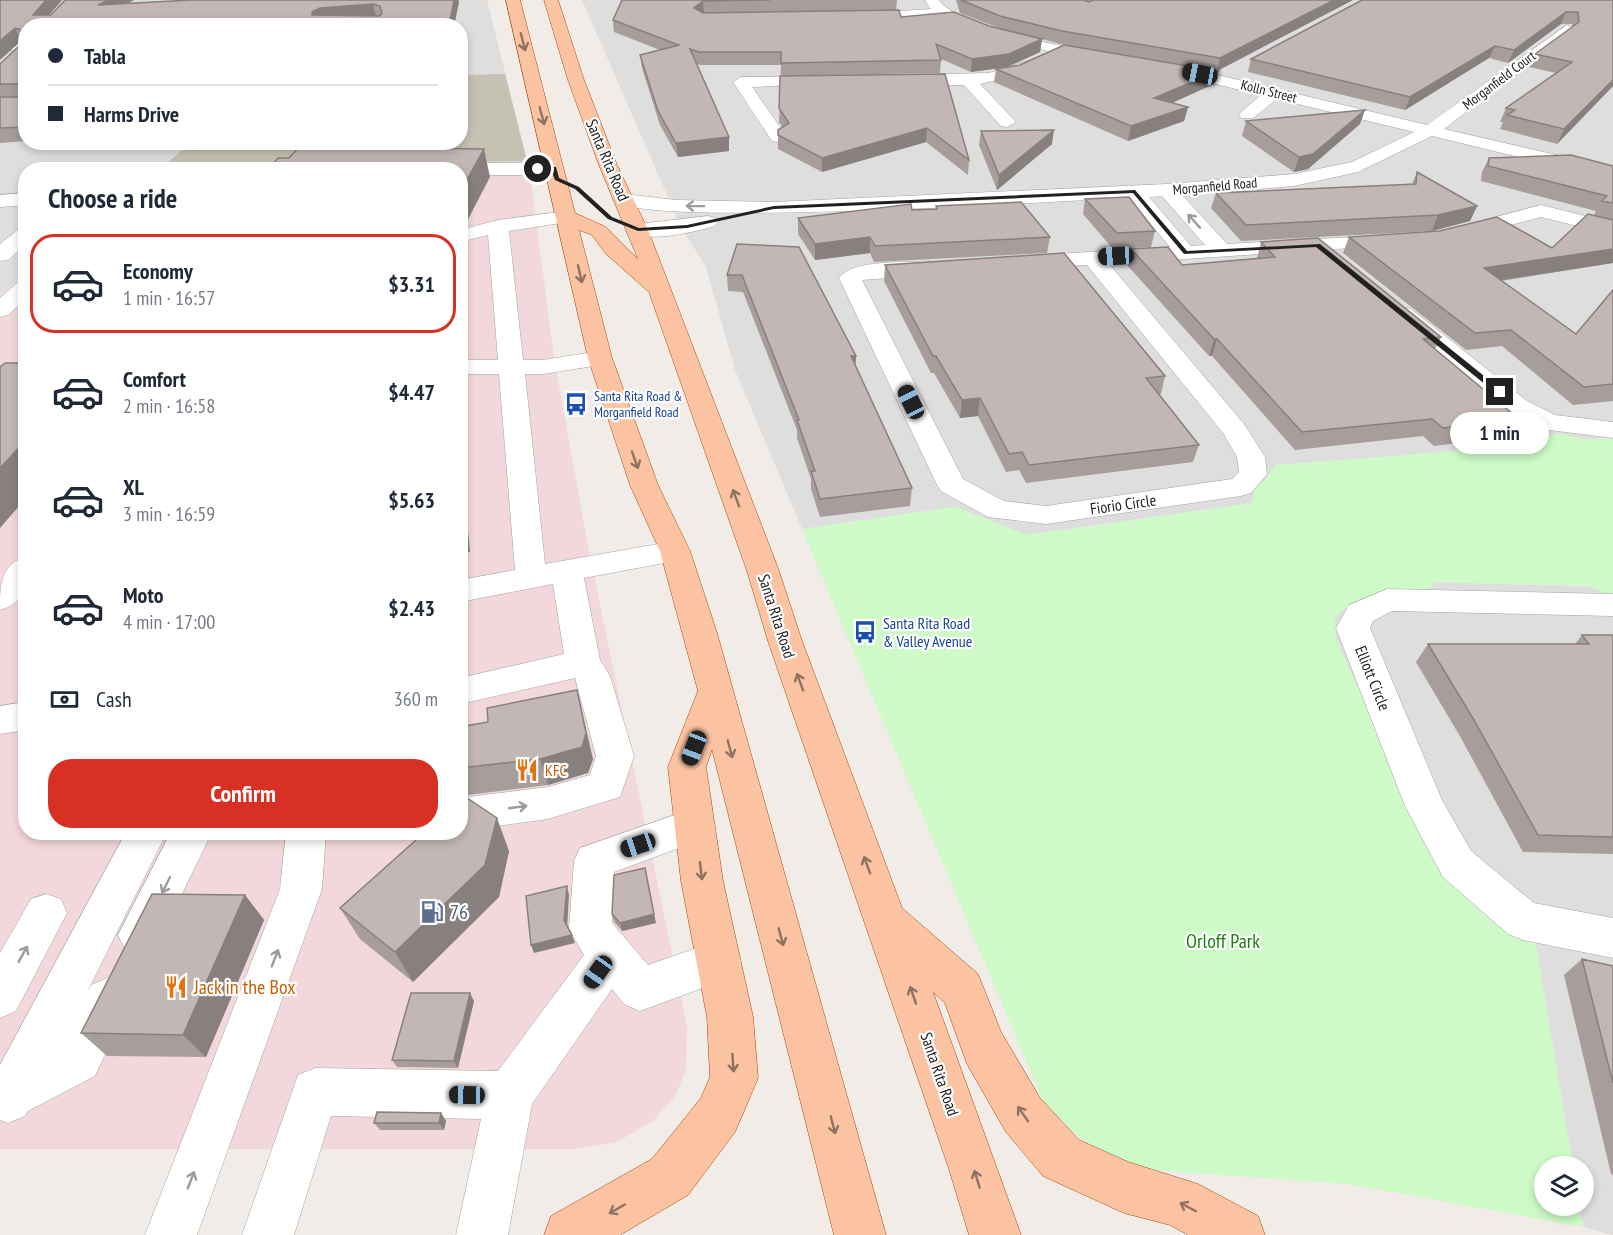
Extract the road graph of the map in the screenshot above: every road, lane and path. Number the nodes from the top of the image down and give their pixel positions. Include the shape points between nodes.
1 (513, 0) edge
2 (551, 0) edge
3 (936, 6) edge
4 (842, 18) edge
5 (1567, 29) edge
6 (18, 46) edge
7 (0, 47) edge
8 (1060, 50) junction
9 (18, 54) edge
10 (13, 59) edge
11 (1118, 59) edge
12 (1152, 65) edge
13 (1239, 68) edge
14 (1219, 78) junction
15 (576, 80) junction
16 (968, 80) junction
17 (837, 81) edge
18 (884, 81) edge
19 (534, 84) junction
20 (1276, 92) junction
21 (1247, 114) dead end
22 (1007, 122) dead end
23 (1431, 130) junction
24 (778, 137) edge
25 (468, 171) edge
26 (555, 174) junction
27 (1613, 174) edge
28 (1167, 190) junction
29 (580, 192) dead end
30 (1135, 192) junction
31 (18, 200) edge
32 (625, 200) junction
33 (0, 201) edge
34 (774, 208) junction
35 (600, 210) dead end
36 (468, 217) edge
37 (567, 217) junction
38 (498, 226) junction
39 (1613, 229) edge
40 (638, 230) junction
41 (468, 234) edge
42 (1443, 236) edge
43 (18, 239) edge
44 (1409, 240) edge
45 (1317, 245) junction
46 (1222, 251) junction
47 (1186, 253) junction
48 (0, 255) edge
49 (1092, 257) junction
50 (1000, 263) edge
51 (954, 266) edge
52 (1345, 267) edge
53 (659, 290) junction
54 (18, 294) edge
55 (1381, 297) edge
56 (0, 310) edge
57 (18, 319) edge
58 (0, 320) edge
59 (600, 358) junction
60 (468, 367) edge
61 (509, 367) junction
62 (1613, 430) edge
63 (675, 551) junction
64 (567, 571) junction
65 (18, 577) edge
66 (531, 578) junction
67 (468, 590) edge
68 (0, 599) edge
69 (1613, 605) edge
70 (583, 663) junction
71 (468, 689) edge
72 (714, 693) junction
73 (18, 717) edge
74 (0, 720) edge
75 (468, 814) edge
76 (695, 825) junction
77 (143, 840) edge
78 (188, 840) edge
79 (305, 840) edge
80 (46, 913) dead end
81 (887, 920) junction
82 (1613, 938) edge
83 (611, 954) junction
84 (719, 961) junction
85 (0, 996) edge
86 (10, 1081) edge
87 (510, 1095) junction
88 (171, 1235) edge
89 (268, 1235) edge
90 (482, 1235) edge
91 (570, 1235) edge
92 (860, 1235) edge
93 (994, 1235) edge
94 (1239, 1235) edge

1 -> 19 main road
2 - 15 main road, Santa Rita Road
3 - 4 street
3 - 8 street via 993,33
5 - 23 street, Morganfield Court
6 - 7 street
8 - 11 street
8 - 16 street via 1011,73
9 - 10 street
12 - 14 street, Kolln Street
13 - 14 street
14 - 20 street, Kolln Street
15 - 19 main road
15 - 32 main road, Santa Rita Road
16 - 18 street
16 - 22 street
17 - 24 street via 741,82
19 -> 26 main road
20 - 21 street
20 - 23 street, Kolln Street
23 - 27 street, Kolln Street
23 - 28 street, Morganfield Road via 1358,166 1294,180
25 - 26 street
26 - 29 main road
26 - 37 main road
28 - 30 street, Morganfield Road
46 -> 28 street
30 - 34 street, Morganfield Road
30 - 47 street
31 - 33 street
34 -> 32 street, Morganfield Road via 676,206
32 - 40 main road, Santa Rita Road
34 - 40 street, Morganfield Road via 687,227
35 - 40 main road
36 - 38 street
37 - 38 street
37 - 53 main road via 599,231
37 -> 59 main road
38 - 41 street
38 - 61 street
39 - 42 street via 1541,211
40 - 53 main road, Santa Rita Road
43 - 48 street
44 - 45 street
45 - 46 street
45 - 52 street
46 - 47 street
47 - 49 street
49 - 50 street
49 - 51 street, Fiorio Circle via 1234,430 1252,465 1253,474 1241,487 1046,515 998,510 951,485 850,278 862,272
81 -> 53 main road, Santa Rita Road
54 - 56 street
55 - 62 street via 1518,407 1549,422
57 - 58 street
59 - 61 street via 543,367
59 -> 63 main road via 644,485
60 - 61 street
61 - 66 street
63 - 64 street
63 - 72 main road
64 - 66 street
64 - 70 street
65 - 68 street
66 - 67 street
69 - 82 street, Elliott Circle via 1387,600 1361,613 1353,628 1425,806 1457,864 1523,920
70 - 71 street
75 -> 70 street via 548,803 606,786 615,756 593,676
72 - 76 main road via 687,766
72 -> 92 main road
73 - 74 street
76 - 83 street via 594,861 590,929
76 -> 84 main road
77 - 86 street
78 -> 86 street via 78,1059
88 -> 79 street via 301,889
85 -> 80 street
93 -> 81 main road, Santa Rita Road
94 -> 81 main road via 1180,1202 1124,1187 1060,1158 1023,1115 984,1047 962,990
83 - 84 street via 640,989
83 - 87 street
84 -> 91 main road via 730,1017 734,1078 718,1115 670,1177
87 - 89 street via 315,1092
87 - 90 street

